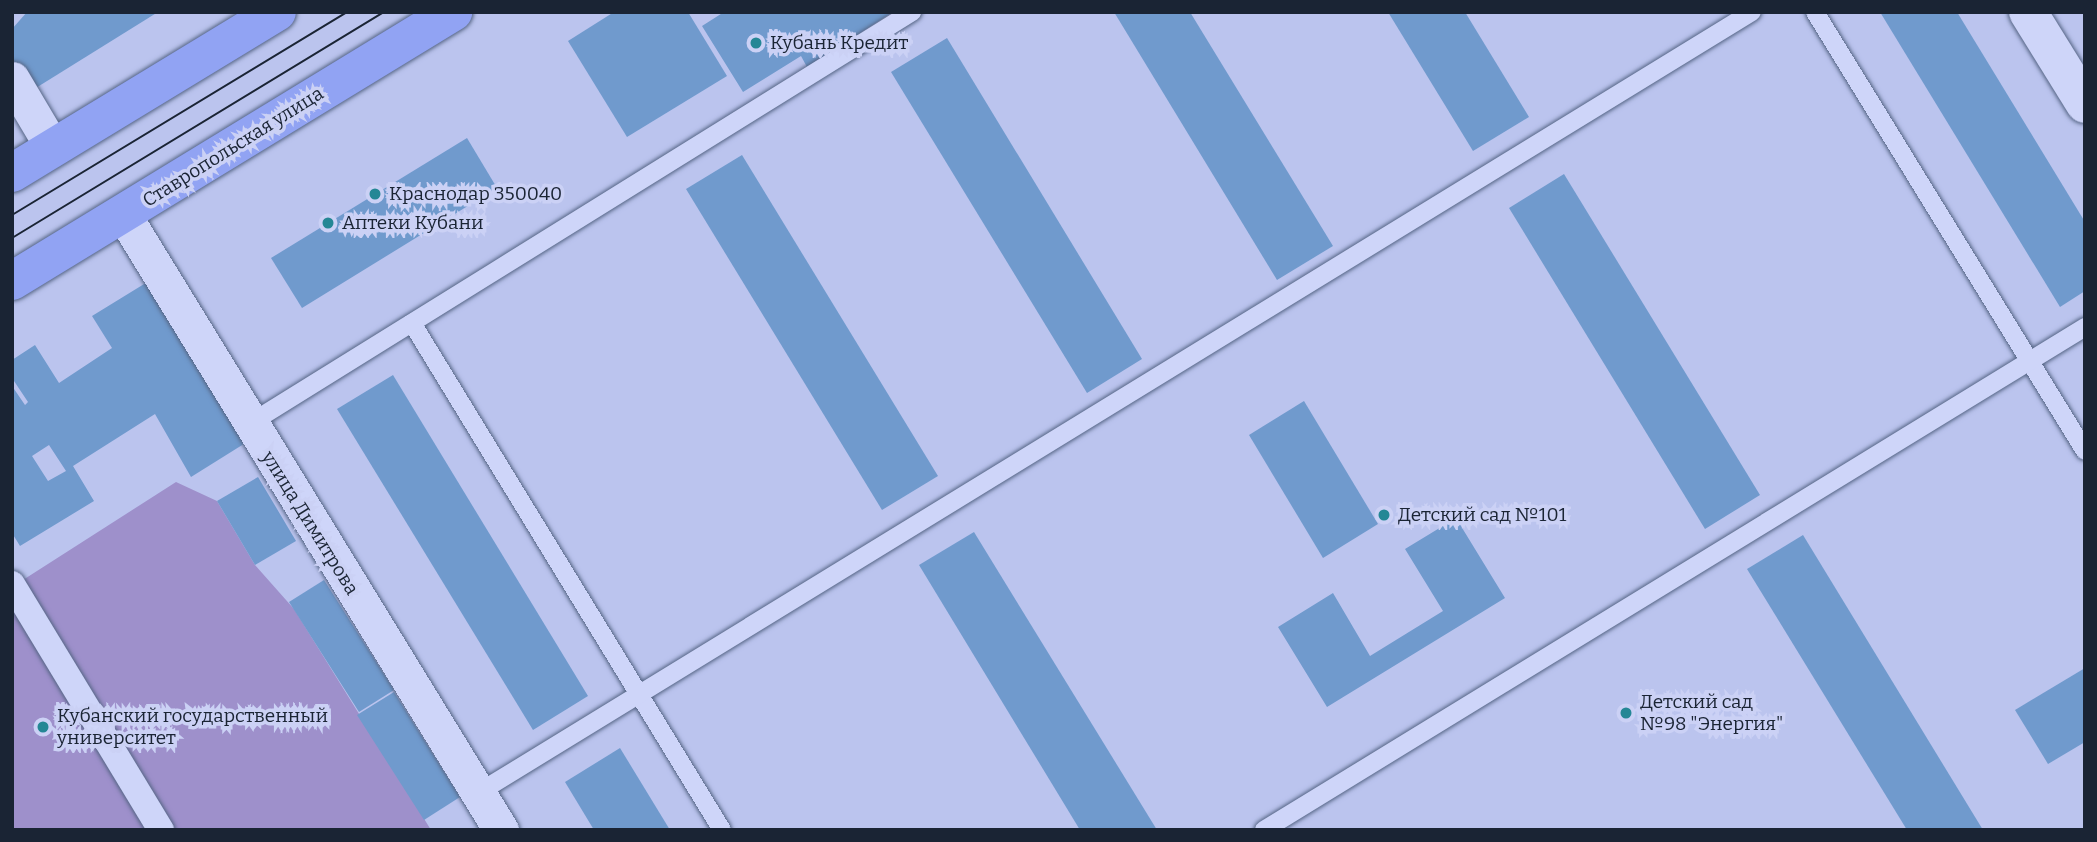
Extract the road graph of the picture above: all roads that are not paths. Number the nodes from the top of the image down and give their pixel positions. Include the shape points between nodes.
1 (277, 12) edge
2 (453, 12) edge
3 (912, 12) edge
4 (1752, 12) edge
5 (1815, 12) edge
6 (2028, 12) edge
7 (12, 79) edge
8 (2083, 97) edge
9 (53, 148) junction
10 (12, 173) edge
11 (123, 214) junction
12 (12, 282) edge
13 (412, 323) junction
14 (2085, 327) edge
15 (2028, 361) junction
16 (249, 424) junction
17 (2085, 451) edge
18 (12, 584) edge
19 (639, 694) junction
20 (478, 793) junction
21 (161, 830) edge
22 (501, 830) edge
23 (722, 830) edge
24 (1264, 830) edge

1 - 9 main road
2 - 11 main road, Ставропольская улица
3 - 13 lane
4 - 19 lane
5 - 15 lane
6 - 8 main road
7 - 9 street
9 - 10 main road
11 - 12 main road, Ставропольская улица
11 - 16 street, улица Димитрова
13 - 16 lane
13 - 19 lane
14 - 15 lane
15 - 17 lane
15 - 24 lane
16 - 20 street, улица Димитрова
18 - 21 street
19 - 20 lane
19 - 23 lane
20 - 22 street, улица Димитрова

